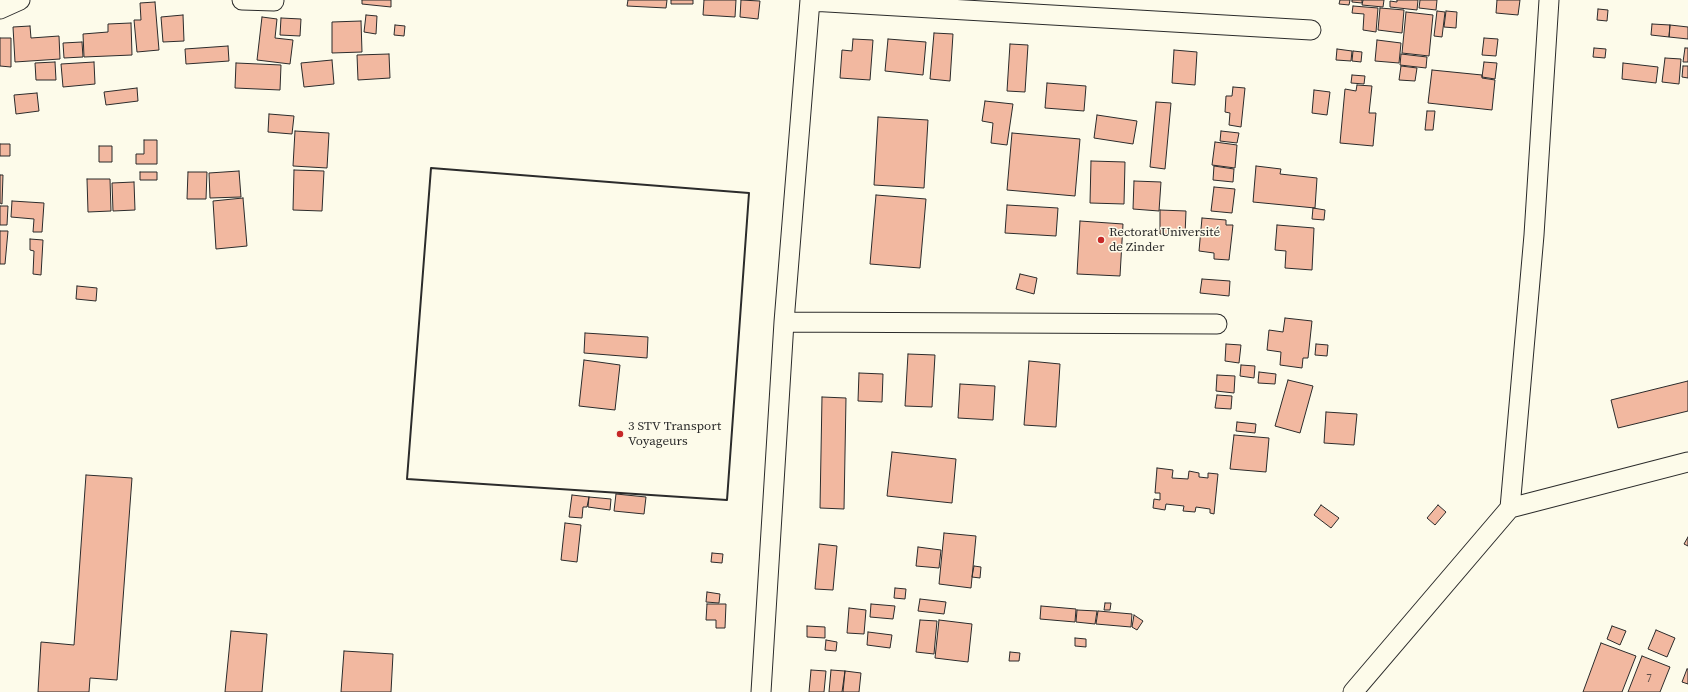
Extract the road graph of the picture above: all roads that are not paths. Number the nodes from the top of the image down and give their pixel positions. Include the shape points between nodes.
1 (20, 0) edge
2 (242, 0) edge
3 (810, 0) edge
4 (1549, 0) edge
5 (274, 1) dead end
6 (0, 9) edge
7 (1311, 30) dead end
8 (784, 322) junction
9 (1217, 324) dead end
10 (1688, 462) edge
11 (1510, 508) junction
12 (761, 692) edge
13 (1353, 692) edge

1 - 6 street
2 - 5 street
3 - 7 street
3 - 8 street
4 - 11 street via 1534,235
8 - 9 street
8 - 12 street
10 - 11 street
11 - 13 street

